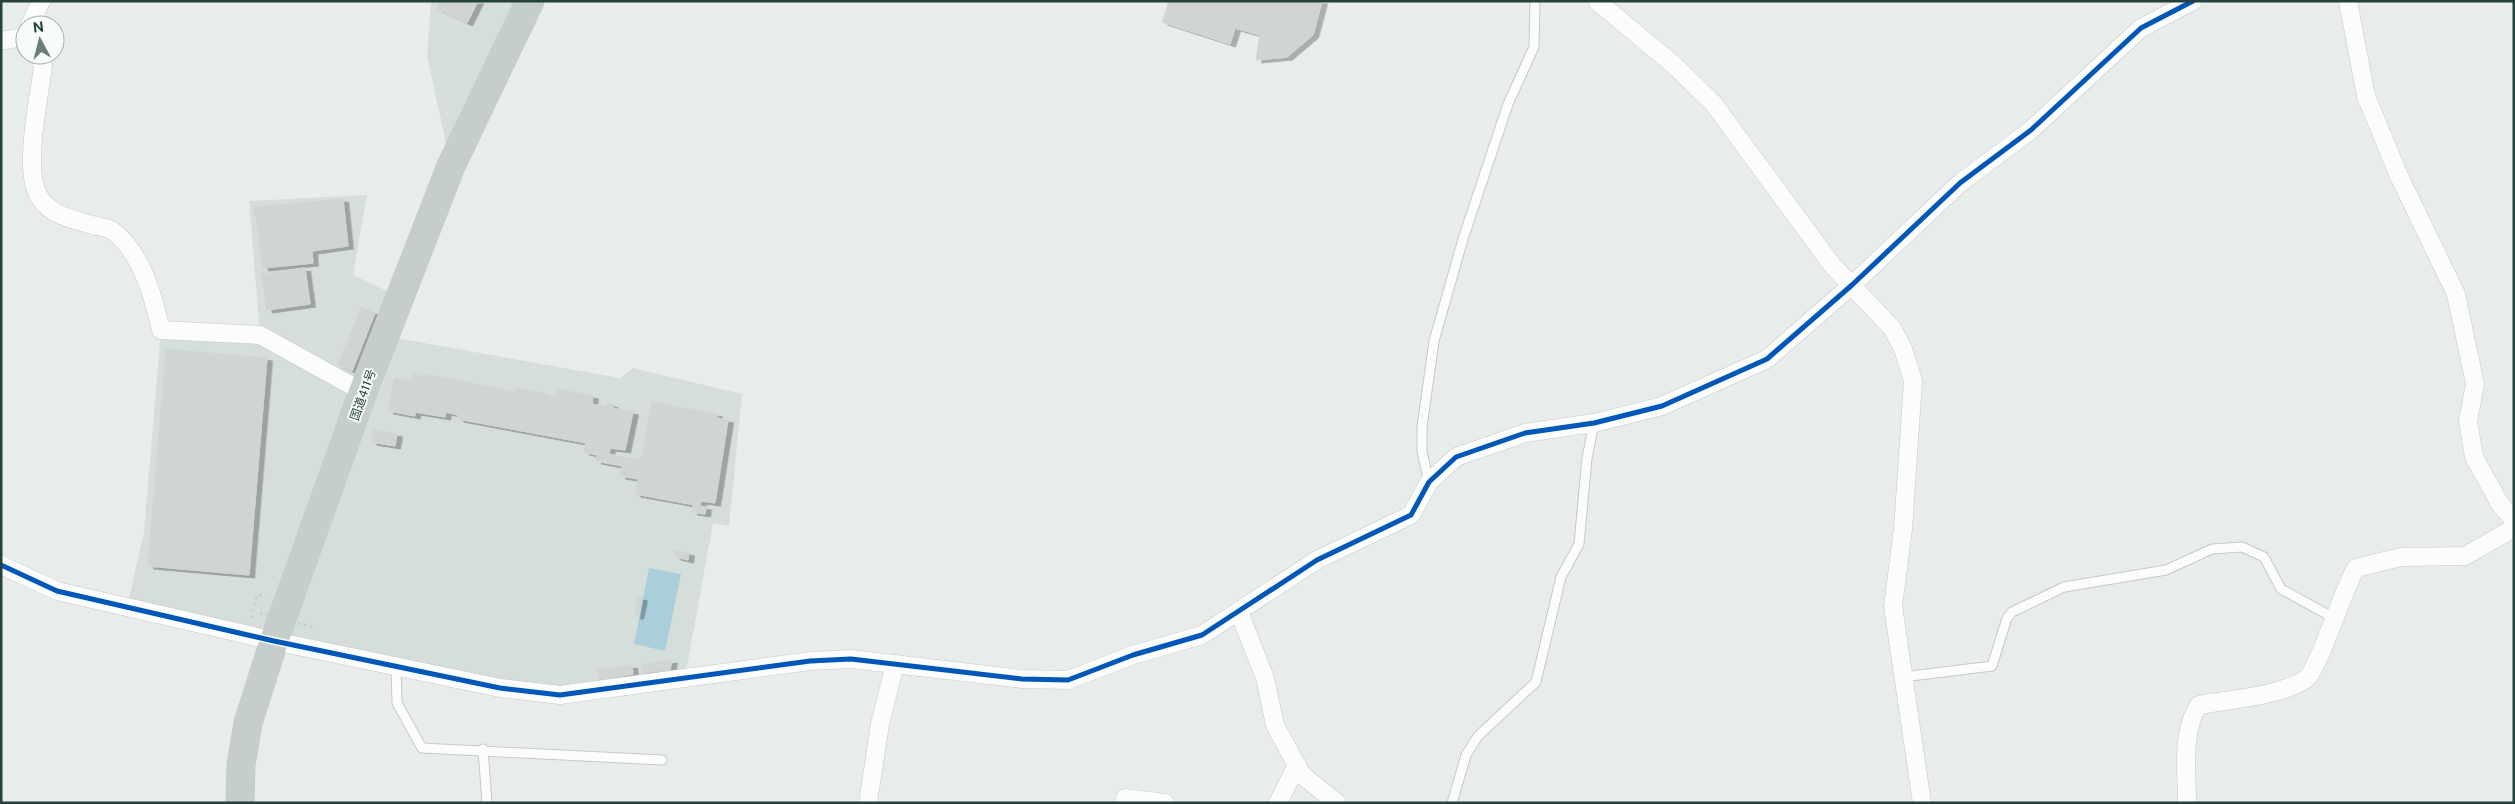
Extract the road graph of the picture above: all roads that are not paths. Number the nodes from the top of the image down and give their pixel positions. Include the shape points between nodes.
1 (41, 1) edge
2 (530, 1) edge
3 (1534, 1) edge
4 (1597, 1) edge
5 (2193, 1) edge
6 (2348, 1) edge
7 (35, 15) edge
8 (15, 37) edge
9 (1, 41) edge
10 (43, 65) edge
11 (1852, 285) junction
12 (363, 392) junction
13 (1594, 422) junction
14 (1429, 482) junction
15 (2514, 520) edge
16 (2514, 528) edge
17 (1, 565) edge
18 (1240, 612) junction
19 (2334, 618) junction
20 (274, 640) junction
21 (895, 664) junction
22 (396, 666) junction
23 (1903, 677) junction
24 (483, 749) junction
25 (662, 760) dead end
26 (1297, 765) junction
27 (240, 803) edge
28 (487, 803) edge
29 (868, 803) edge
30 (1125, 803) edge
31 (1165, 803) edge
32 (1278, 803) edge
33 (1337, 803) edge
34 (1452, 803) edge
35 (1922, 803) edge
36 (2188, 803) edge

1 - 7 street
2 - 12 highway, 国道411号 via 451,166
3 - 14 lane via 1534,48 1508,104 1434,341 1422,427 1422,452
4 - 11 street via 1674,65 1713,103 1832,264
5 - 11 street via 2141,28 2031,130 1960,183
6 - 15 street via 2366,96 2399,176 2456,294 2475,384 2468,421 2474,457 2500,504
8 - 9 street
10 - 12 street via 32,165 35,188 45,205 61,216 113,231 138,262 161,330 260,335
11 - 13 street via 1767,358 1662,406
11 - 23 street via 1892,328 1914,381 1903,529 1893,606
12 - 20 highway, 国道411号
13 - 14 street via 1525,434 1456,457
13 - 34 lane via 1587,458 1579,544 1561,577 1536,682 1478,736 1466,755
14 - 18 street via 1411,515 1316,560
16 - 19 street via 2465,556 2401,558 2356,568
17 - 20 street via 57,591
18 - 21 street via 1202,635 1133,655 1068,680 1022,679
18 - 26 street via 1265,678 1275,726
19 - 23 lane via 2281,589 2264,556 2242,547 2212,549 2166,570 2064,587 2012,612 2007,618 1992,666
19 - 36 street via 2307,678 2280,690 2199,705 2191,716 2187,754
20 - 22 street
20 - 27 highway, 国道411号 via 248,723 240,765
21 - 22 street via 851,659 810,661 560,695 500,688
21 - 29 street via 880,724
22 - 24 lane via 397,704 422,748
23 - 35 street
24 - 25 lane
24 - 28 lane
26 - 32 street
26 - 33 street via 1302,775
30 - 31 street via 1125,798

